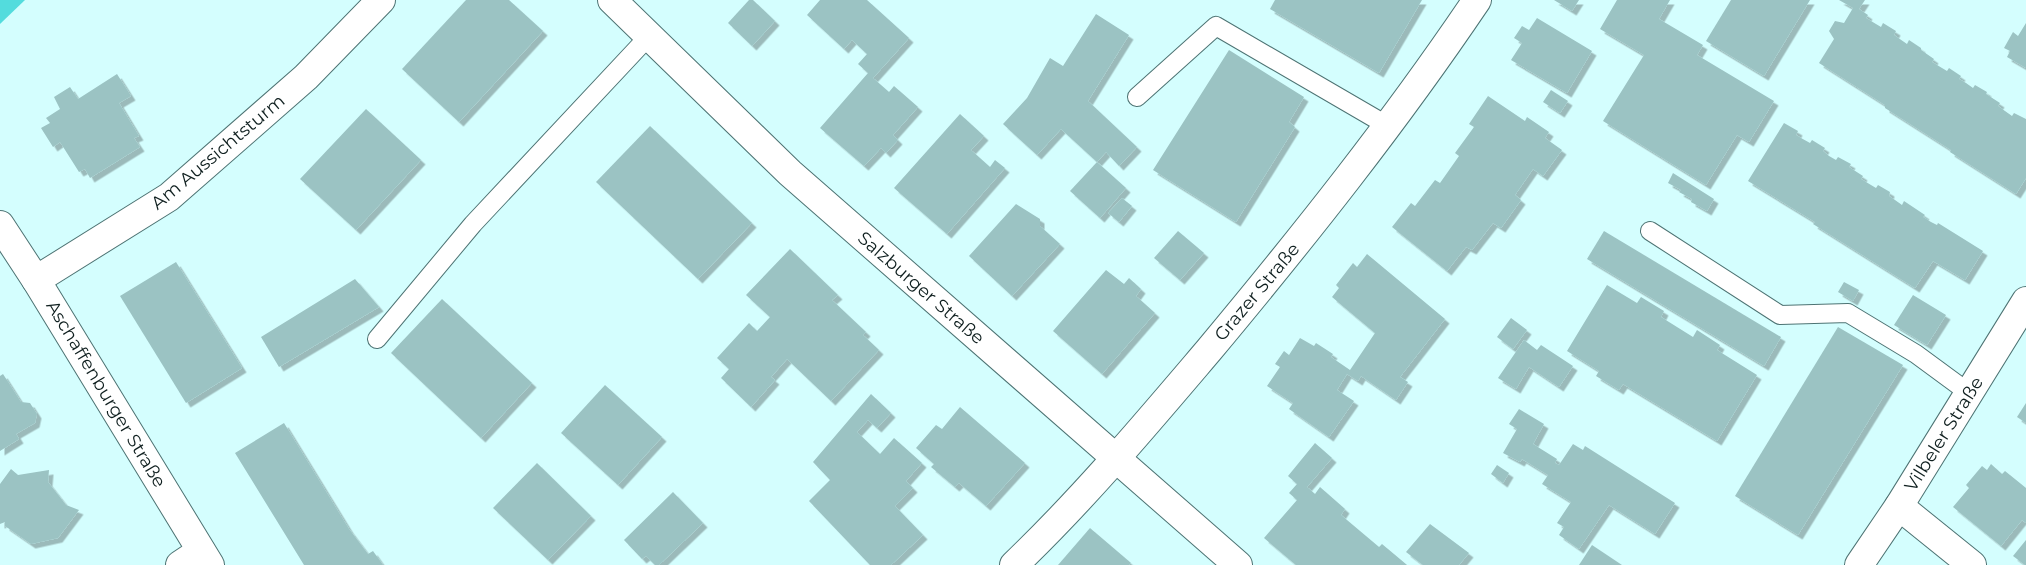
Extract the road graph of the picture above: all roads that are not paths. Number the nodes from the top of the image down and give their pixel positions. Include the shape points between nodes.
1 (381, 0) edge
2 (612, 0) edge
3 (1477, 0) edge
4 (649, 36) junction
5 (1137, 97) dead end
6 (1388, 126) junction
7 (0, 225) edge
8 (1650, 231) dead end
9 (36, 280) junction
10 (2026, 301) edge
11 (377, 339) dead end
12 (1969, 393) junction
13 (1116, 460) junction
14 (1899, 506) junction
15 (197, 560) edge
16 (1014, 565) edge
17 (1238, 565) edge
18 (1859, 565) edge
19 (1972, 565) edge

1 - 9 street, Am Aussichtsturm via 306,77 169,197
2 - 4 street, Salzburger Straße
3 - 6 street, Grazer Straße
4 - 11 lane via 473,224
4 - 13 street, Salzburger Straße via 790,173
5 - 6 lane via 1216,26
6 - 13 street, Grazer Straße via 1313,225
7 - 9 street, Aschaffenburger Straße
8 - 12 lane via 1780,315 1848,313 1916,354
9 - 15 street, Aschaffenburger Straße
10 - 12 street, Vilbeler Straße
12 - 14 street, Vilbeler Straße
13 - 16 street, Grazer Straße
13 - 17 street, Salzburger Straße
14 - 18 street, Vilbeler Straße
14 - 19 street

